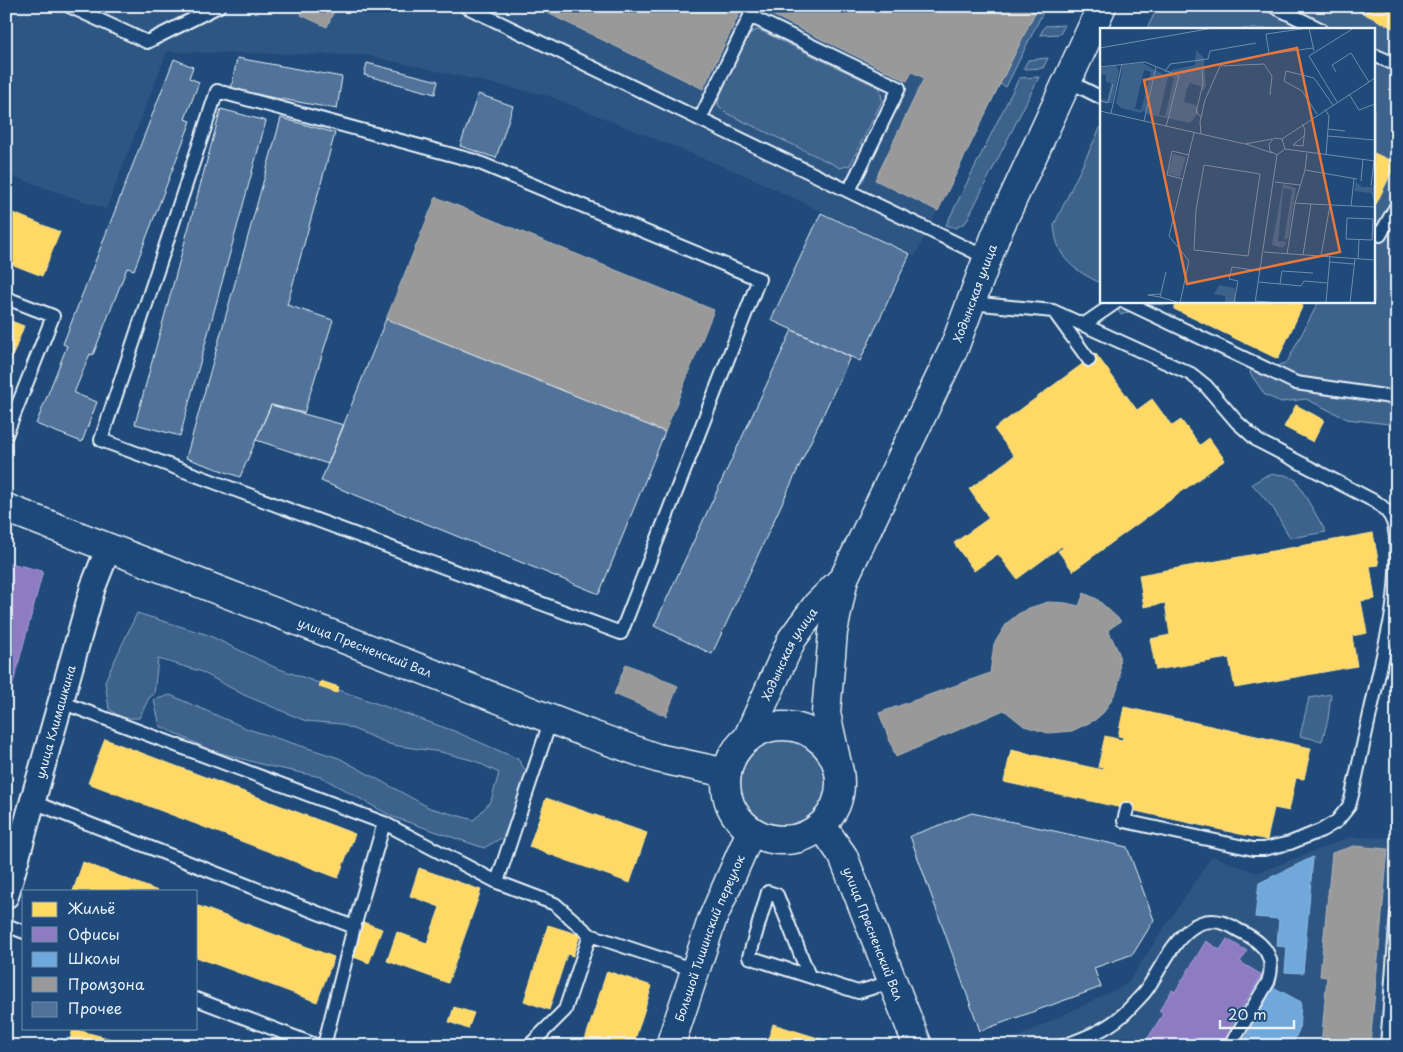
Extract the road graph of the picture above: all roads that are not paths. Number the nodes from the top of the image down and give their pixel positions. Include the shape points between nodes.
1 (69, 6) edge
2 (219, 6) edge
3 (465, 6) edge
4 (1102, 6) edge
5 (1273, 6) edge
6 (1318, 28) edge
7 (1376, 55) edge
8 (1397, 65) edge
9 (1066, 80) junction
10 (1100, 97) edge
11 (700, 120) junction
12 (849, 191) junction
13 (1397, 205) edge
14 (1376, 233) edge
15 (988, 258) junction
16 (759, 279) joint
17 (6, 298) edge
18 (1117, 302) edge
19 (1126, 302) edge
20 (971, 303) junction
21 (1053, 311) junction
22 (1083, 325) junction
23 (1089, 360) dead end
24 (1391, 397) dead end
25 (6, 435) edge
26 (6, 508) edge
27 (108, 549) junction
28 (844, 578) junction
29 (61, 702) junction
30 (551, 718) junction
31 (747, 739) junction
32 (837, 764) junction
33 (727, 773) junction
34 (33, 802) junction
35 (1127, 809) dead end
36 (384, 823) junction
37 (822, 826) junction
38 (751, 831) junction
39 (497, 882) junction
40 (8, 887) edge
41 (1397, 913) edge
42 (6, 925) edge
43 (354, 927) junction
44 (22, 931) edge
45 (590, 935) junction
46 (695, 970) junction
47 (809, 976) junction
48 (894, 981) junction
49 (198, 1000) edge
50 (318, 1046) edge
51 (324, 1046) edge
52 (529, 1046) edge
53 (670, 1046) edge
54 (918, 1046) edge
55 (1063, 1046) edge
56 (1230, 1046) edge
57 (1387, 1046) edge

1 - 2 lane via 147,42
3 - 11 lane
4 - 9 main road, Ходынская улица
5 - 6 lane
7 - 8 lane
9 - 10 lane
9 - 15 main road, Ходынская улица
11 - 12 lane
11 - 12 lane via 750,16 759,20 899,88
12 - 15 lane
13 - 14 lane via 1380,235
15 - 20 main road, Ходынская улица
16 - 16 lane via 621,633 101,440 217,91 475,161
17 - 25 lane via 53,316
18 - 22 lane
19 - 24 lane via 1296,384
20 - 21 lane
20 - 28 main road, Ходынская улица via 954,348
21 - 22 lane
21 - 23 lane
22 - 35 lane via 1191,374 1258,441 1376,502 1386,509 1394,523 1391,619 1352,795 1349,806 1337,821 1290,843 1253,850 1124,821
26 - 27 main road, улица Пресненский Вал
27 - 29 street, улица Климашкина via 93,587
27 - 30 main road, улица Пресненский Вал
28 - 31 main road, Ходынская улица via 817,605 792,639
28 - 32 main road, Ходынская улица via 833,632 826,713
29 - 34 street, улица Климашкина
29 - 36 lane
30 - 33 main road, улица Пресненский Вал via 657,758
30 - 39 lane
31 - 32 main road via 760,730 791,726 820,739
31 - 33 main road via 731,760
32 - 37 main road via 840,777 838,797
33 - 38 main road via 726,786 731,806 741,823
34 - 40 street, улица Климашкина
34 - 43 lane
36 - 39 lane
36 - 43 lane
37 - 38 main road via 788,841 763,837
37 - 48 main road, улица Пресненский Вал via 843,856
38 - 46 main road, Большой Тишинский переулок via 712,920
39 - 45 lane via 556,904
41 - 57 lane
42 - 44 lane
43 - 51 lane
45 - 46 lane
45 - 52 lane via 565,1010
46 - 53 main road, Большой Тишинский переулок
47 - 47 lane via 748,957 768,892 777,895
47 - 48 lane via 858,992
48 - 54 main road, улица Пресненский Вал
49 - 50 lane
55 - 56 lane via 1114,1024 1145,991 1188,928 1216,921 1231,925 1258,942 1271,961 1268,982

